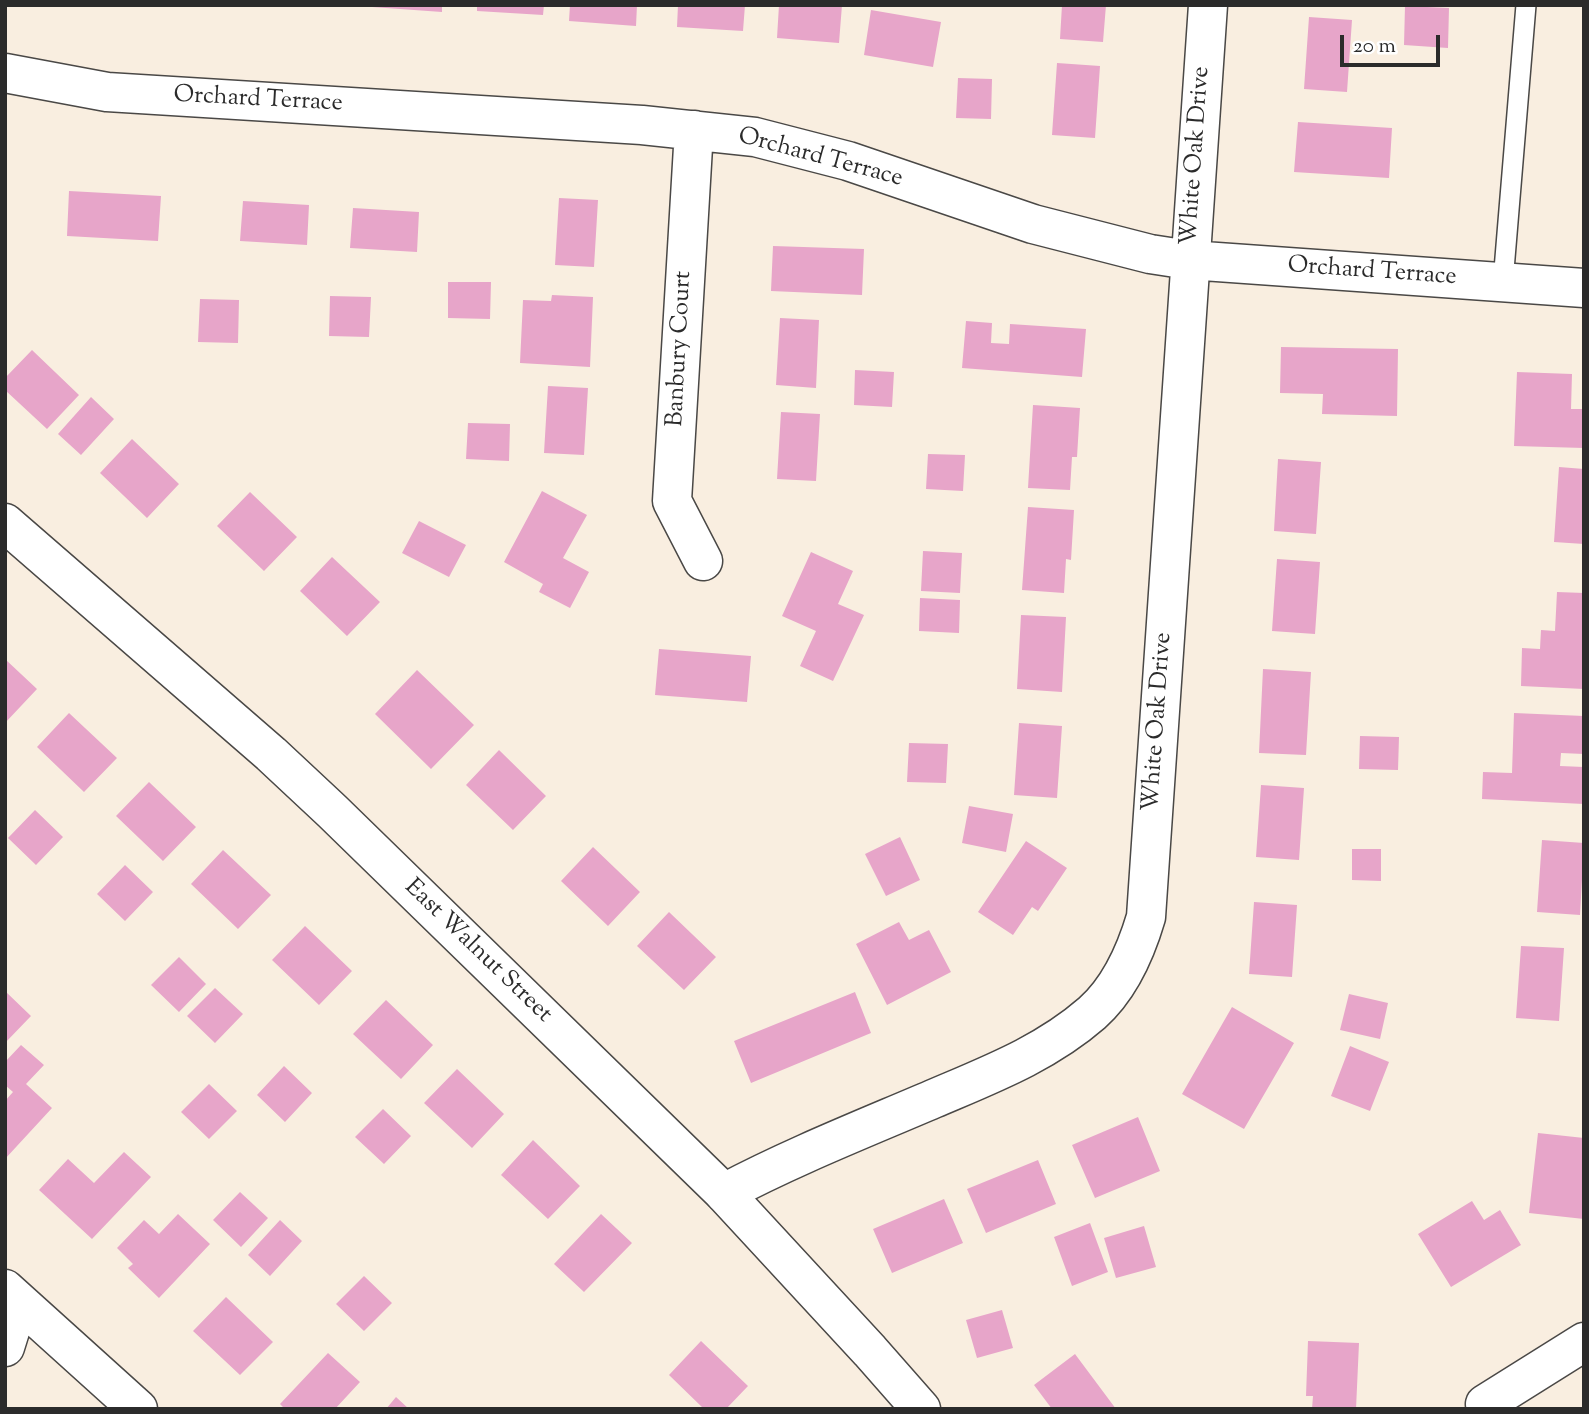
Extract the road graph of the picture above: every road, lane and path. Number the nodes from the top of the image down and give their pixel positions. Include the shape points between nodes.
1 (1208, 5) edge
2 (1526, 5) edge
3 (5, 73) edge
4 (694, 130) junction
5 (1189, 260) junction
6 (1503, 282) junction
7 (1584, 288) edge
8 (5, 523) edge
9 (703, 561) dead end
10 (724, 1193) junction
11 (12, 1296) edge
12 (1584, 1342) edge
13 (5, 1348) edge
14 (1485, 1404) dead end
15 (138, 1409) edge
16 (920, 1409) edge

1 - 5 street, White Oak Drive
2 - 6 lane
3 - 4 street, Orchard Terrace via 107,92
4 - 5 street, Orchard Terrace via 792,146 1033,224
4 - 9 street, Banbury Court via 672,501
5 - 6 street, Orchard Terrace
5 - 10 street, White Oak Drive via 1147,904 1137,947 1094,1012 1051,1045
6 - 7 street, Orchard Terrace
8 - 10 street, East Walnut Street via 301,783
10 - 16 street, East Walnut Street
11 - 13 street
11 - 15 street
12 - 14 street

